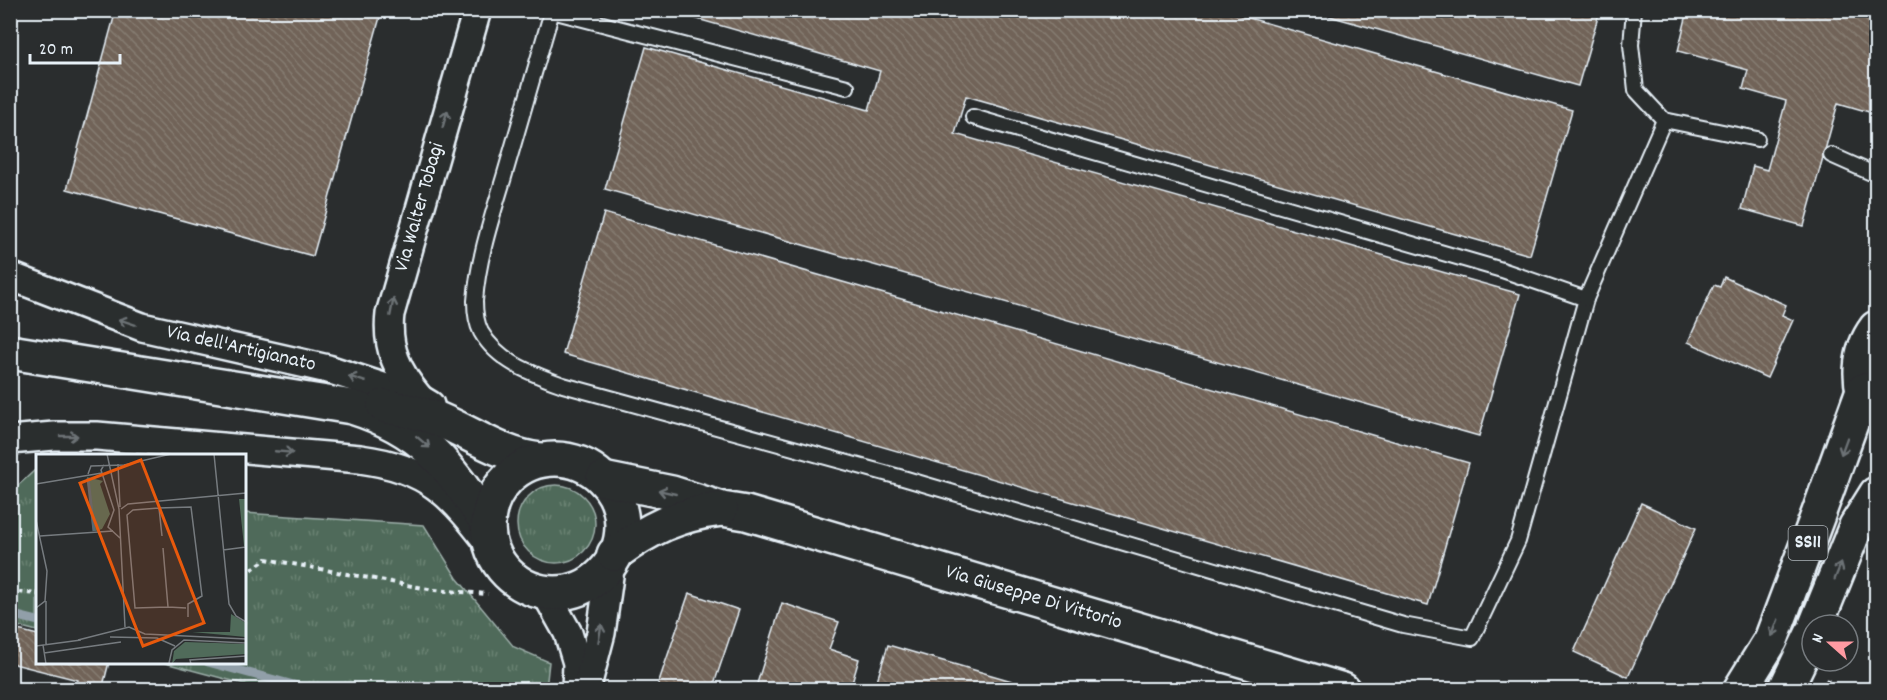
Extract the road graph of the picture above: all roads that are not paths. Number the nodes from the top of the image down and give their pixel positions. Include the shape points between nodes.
1 (477, 10) edge
2 (1634, 10) edge
3 (847, 87) dead end
4 (973, 117) dead end
5 (1664, 120) junction
6 (1757, 139) dead end
7 (1831, 155) dead end
8 (1876, 175) edge
9 (10, 276) edge
10 (1586, 298) junction
11 (1876, 328) edge
12 (10, 352) edge
13 (1863, 390) junction
14 (420, 399) junction
15 (352, 406) junction
16 (1876, 419) edge
17 (464, 432) junction
18 (10, 440) edge
19 (540, 460) junction
20 (603, 479) junction
21 (1876, 494) edge
22 (723, 509) junction
23 (490, 535) junction
24 (612, 558) junction
25 (545, 592) junction
26 (1821, 613) edge
27 (1800, 659) edge
28 (576, 690) edge
29 (586, 690) edge
30 (1342, 690) edge
31 (1740, 690) edge
32 (1785, 690) edge

14 -> 1 street, Via Walter Tobagi via 391,350 388,327
2 - 5 lane via 1631,45 1636,90
3 - 10 lane via 552,10 478,273 475,303 481,331 499,354 563,385 903,478 1403,626 1472,638 1518,541
4 - 10 lane via 1502,270
5 - 6 lane
5 - 10 lane
7 - 8 lane
14 -> 9 street, Via dell'Artigianato via 328,369 142,327
11 - 13 street, SS11 via 1863,356
12 - 15 street
13 - 16 street, SS11
13 -> 31 street, SS11 via 1771,640
14 - 17 street, Via dell'Artigianato
15 - 17 street via 385,406 417,412
15 -> 23 street via 395,423 425,444 463,487
17 - 19 street via 517,456
18 -> 23 street via 97,436 389,463 413,472 443,491
19 - 20 street via 574,462
19 - 23 street via 520,469 503,484 492,504
22 -> 20 street, Via Giuseppe Di Vittorio via 672,493
20 - 24 street via 615,497 621,519 619,542
26 -> 21 street, SS11 via 1856,526
22 - 24 street, Via Giuseppe Di Vittorio via 692,513 651,529
22 - 30 street, Via Giuseppe Di Vittorio via 796,527
23 - 25 street via 508,573 526,586
24 - 25 street via 586,585
29 -> 24 street via 601,633
25 - 28 street via 568,633 577,663
27 - 32 street

